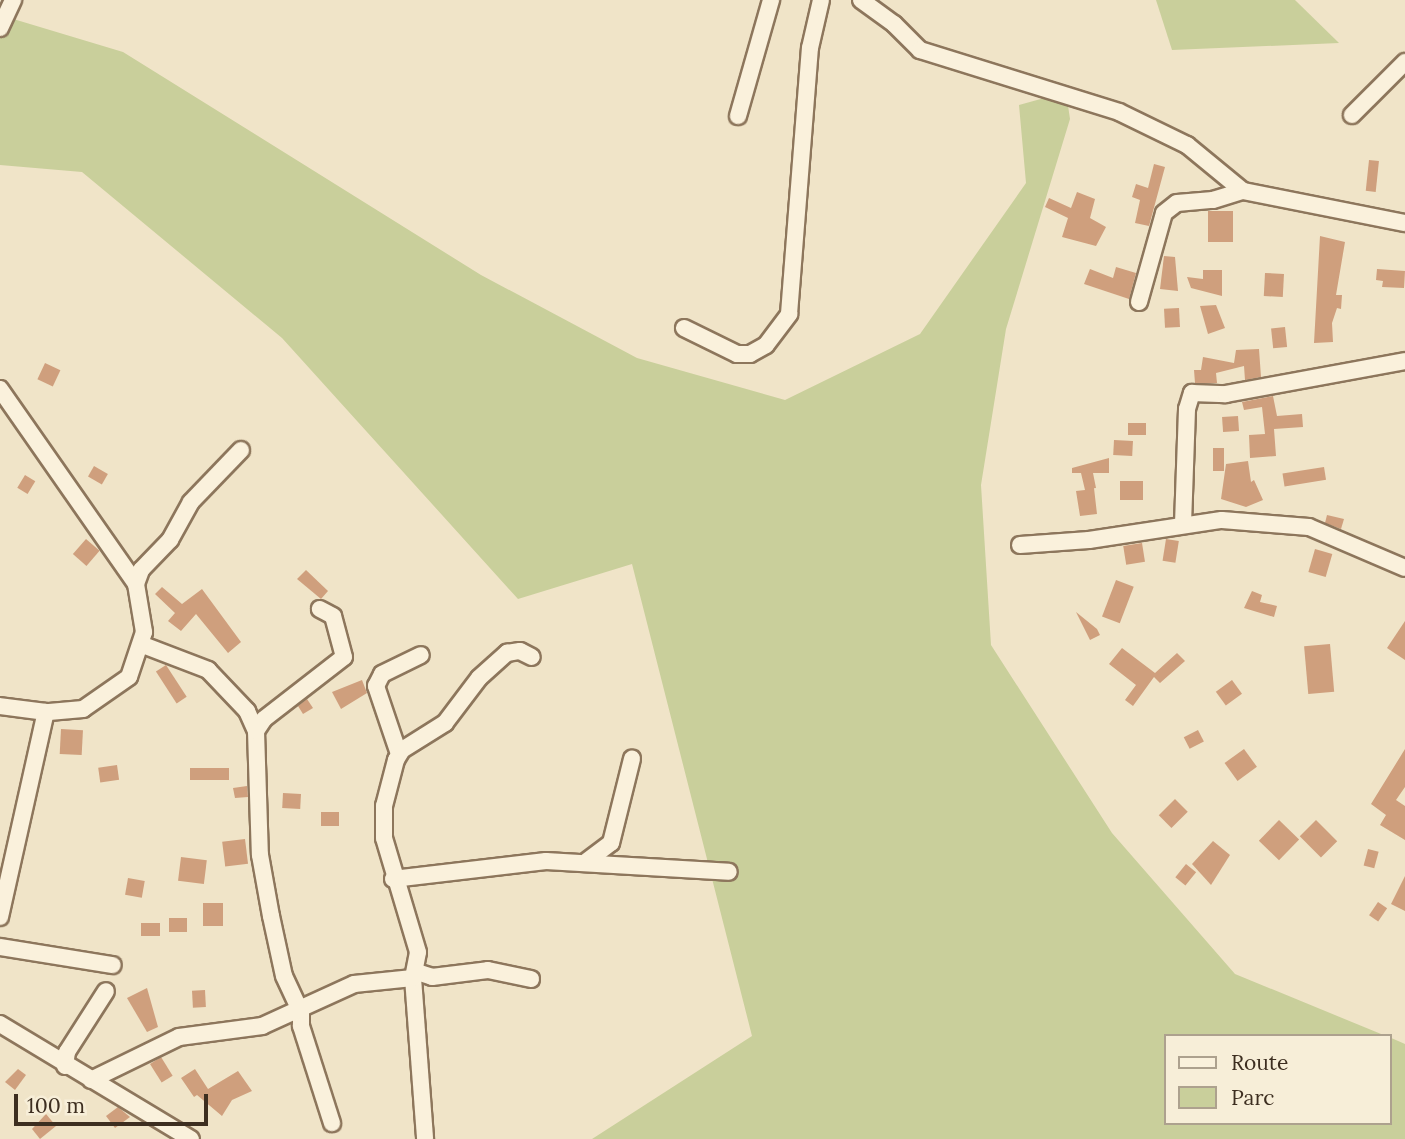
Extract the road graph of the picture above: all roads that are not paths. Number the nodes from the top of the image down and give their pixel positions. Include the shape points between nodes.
1 (13, 0) edge
2 (771, 0) edge
3 (821, 0) edge
4 (861, 0) edge
5 (0, 27) edge
6 (1405, 62) edge
7 (1352, 115) dead end
8 (738, 116) dead end
9 (1242, 191) junction
10 (1405, 223) edge
11 (1139, 302) dead end
12 (684, 328) dead end
13 (1405, 361) edge
14 (0, 389) edge
15 (241, 450) dead end
16 (1183, 524) junction
17 (1020, 545) dead end
18 (1405, 568) edge
19 (136, 584) junction
20 (320, 609) dead end
21 (143, 645) junction
22 (421, 655) dead end
23 (532, 657) dead end
24 (0, 706) edge
25 (46, 712) junction
26 (256, 731) junction
27 (399, 754) junction
28 (632, 759) dead end
29 (587, 861) junction
30 (729, 872) dead end
31 (393, 878) junction
32 (0, 917) edge
33 (0, 947) edge
34 (113, 965) dead end
35 (415, 975) junction
36 (531, 979) dead end
37 (106, 991) dead end
38 (301, 1012) junction
39 (0, 1024) edge
40 (65, 1066) junction
41 (91, 1080) junction
42 (332, 1123) dead end
43 (191, 1139) edge
44 (425, 1139) edge

1 - 5 street
2 - 8 street
3 - 12 street via 810,48 789,314 766,345 750,354 737,354
4 - 9 street via 920,50 1119,112 1186,145
6 - 7 street
9 - 10 street
9 - 11 street via 1213,200 1177,203 1164,213
13 - 16 street via 1226,394 1192,393 1187,408
14 - 19 street
15 - 19 street via 191,502 170,540 141,570
16 - 17 street via 1089,540
16 - 18 street via 1222,520 1309,527
19 - 21 street
20 - 26 street via 333,616 344,657 264,719
21 - 25 street via 129,677 111,692 83,709
21 - 26 street via 208,670 247,711
22 - 27 street via 382,674 376,686
23 - 27 street via 520,651 507,653 479,678 441,726
24 - 25 street
25 - 32 street
26 - 38 street via 260,855 284,976
27 - 31 street via 383,827
28 - 29 street via 611,843
29 - 30 street
29 - 31 street via 502,863
31 - 35 street via 418,952
33 - 34 street
35 - 36 street via 488,970
35 - 38 street via 354,984
35 - 44 street
37 - 40 street via 67,1052
38 - 41 street via 243,1031 178,1037
38 - 42 street via 301,1026
39 - 40 street
40 - 41 street
41 - 43 street

